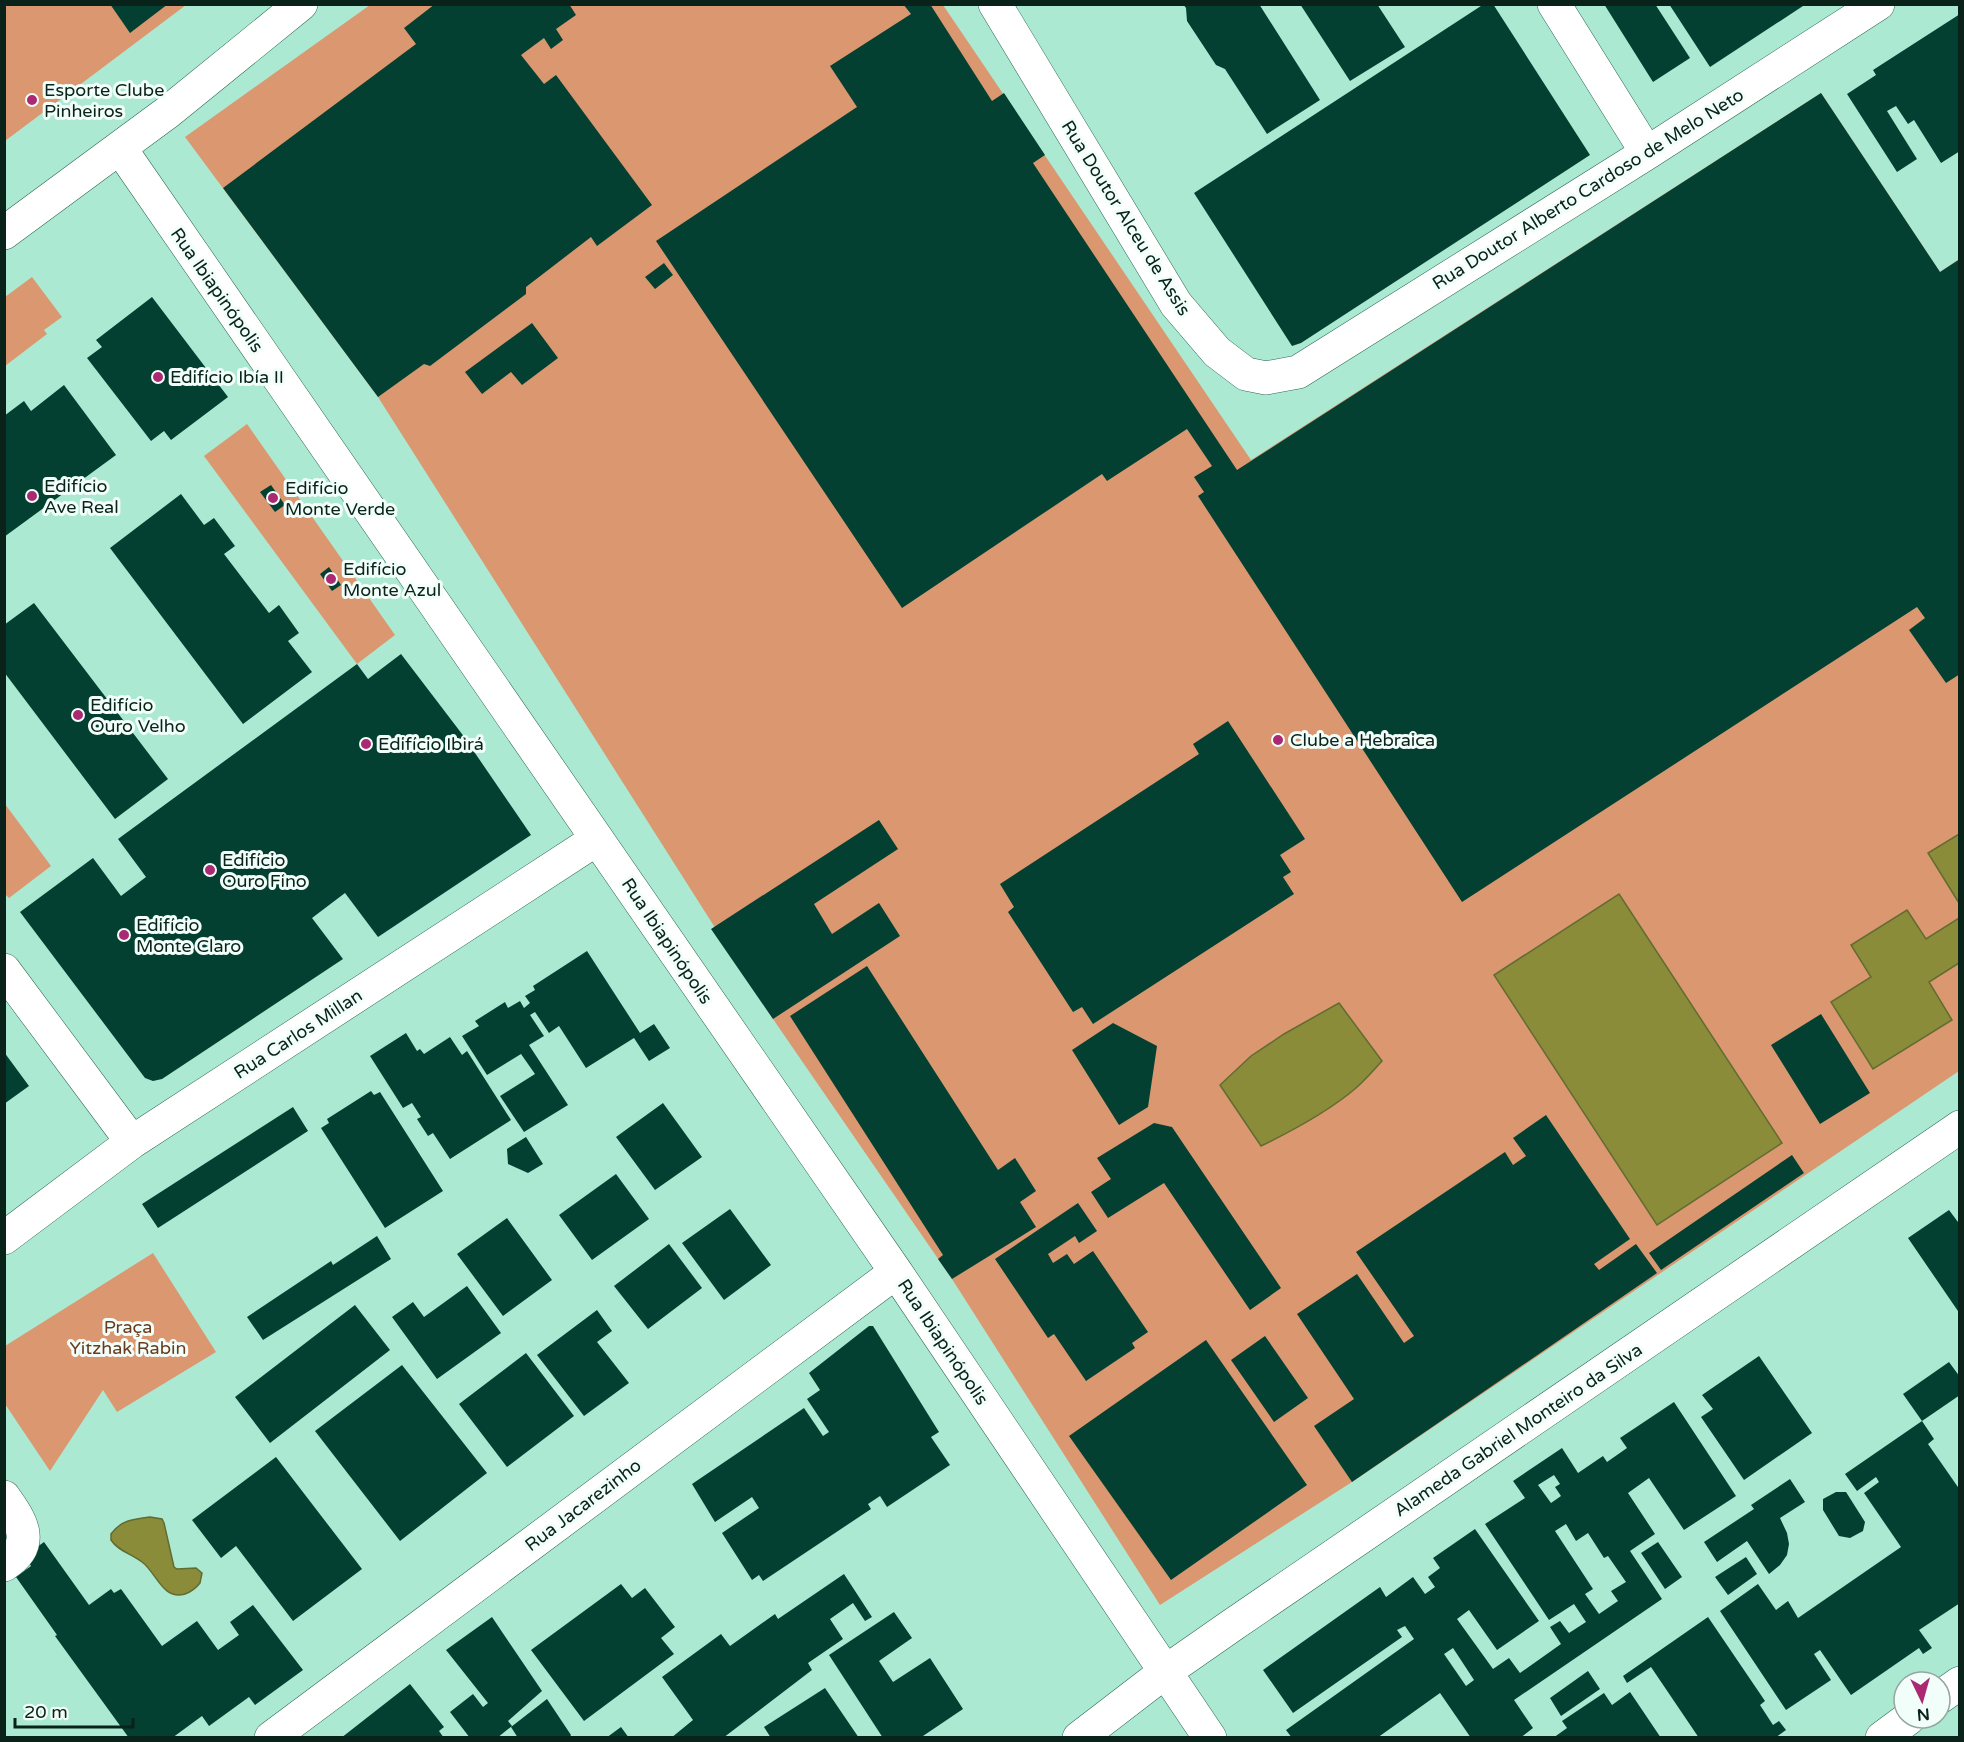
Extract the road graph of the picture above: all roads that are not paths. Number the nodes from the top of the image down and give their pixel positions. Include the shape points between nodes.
1 (302, 4) edge
2 (995, 4) edge
3 (1554, 4) edge
4 (1878, 4) edge
5 (120, 148) junction
6 (1647, 153) junction
7 (4, 233) edge
8 (1298, 372) joint
9 (597, 839) junction
10 (4, 970) edge
11 (1959, 1127) edge
12 (132, 1143) junction
13 (4, 1238) edge
14 (896, 1272) junction
15 (4, 1497) edge
16 (4, 1565) edge
17 (1165, 1672) junction
18 (271, 1737) edge
19 (1080, 1737) edge
20 (1210, 1737) edge

1 - 5 street
2 - 8 street, Rua Doutor Alceu de Assis via 1176,304 1217,352 1246,374 1266,378
3 - 6 street
4 - 6 street, Rua Doutor Alberto Cardoso de Melo Neto
5 - 7 street
5 - 9 street, Rua Ibiapinópolis
6 - 8 street, Rua Doutor Alberto Cardoso de Melo Neto
9 - 12 street, Rua Carlos Millan
9 - 14 street, Rua Ibiapinópolis
10 - 12 street
11 - 17 street, Alameda Gabriel Monteiro da Silva
12 - 13 street, Rua Carlos Millan
14 - 17 street, Rua Ibiapinópolis
14 - 18 street, Rua Jacarezinho
15 - 16 street via 21,1522 23,1542 15,1558
17 - 19 street, Alameda Gabriel Monteiro da Silva
17 - 20 street, Rua Ibiapinópolis

